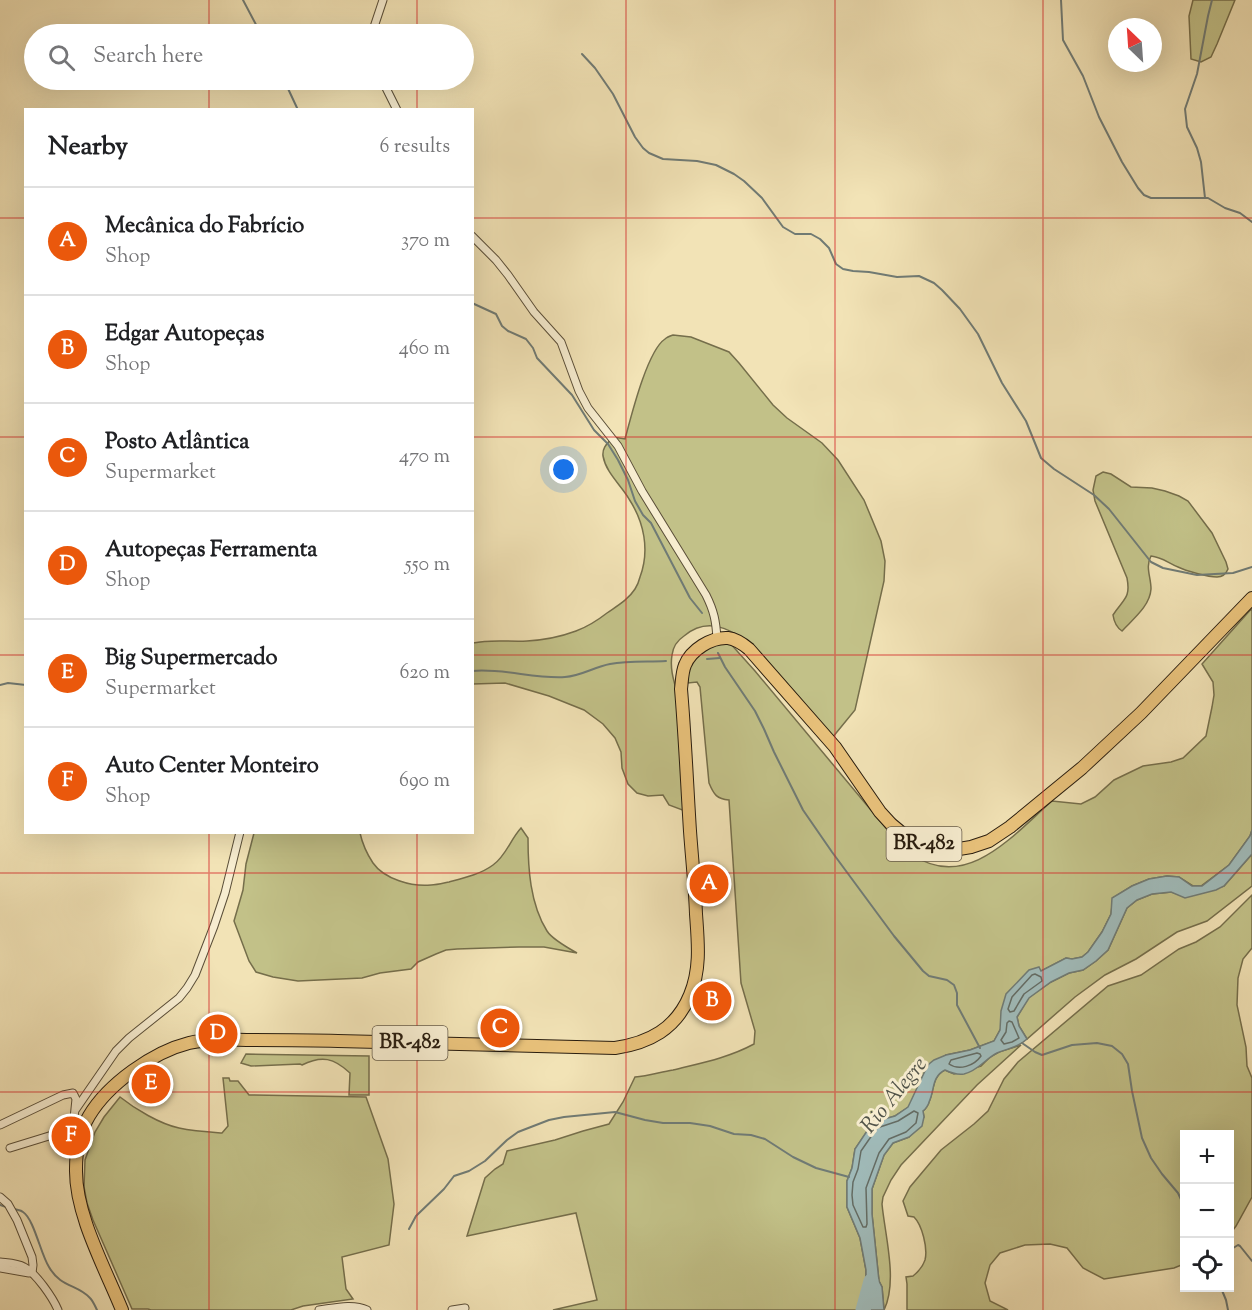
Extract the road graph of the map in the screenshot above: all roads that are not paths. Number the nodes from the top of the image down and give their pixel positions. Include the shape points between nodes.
1 (383, 0) edge
2 (375, 24) edge
3 (387, 90) edge
4 (396, 108) edge
5 (474, 238) edge
6 (1252, 598) edge
7 (717, 639) junction
8 (240, 834) edge
9 (76, 1108) junction
10 (0, 1125) edge
11 (78, 1128) junction
12 (10, 1148) dead end
13 (0, 1197) edge
14 (0, 1262) edge
15 (0, 1268) edge
16 (32, 1273) junction
17 (465, 1308) dead end
18 (58, 1310) edge
19 (122, 1310) edge
20 (319, 1310) edge
21 (367, 1310) edge
22 (452, 1310) edge

1 - 2 street
3 - 4 street
5 - 7 street via 561,342 588,408 618,446 709,601 716,618
6 - 7 highway, BR-482 via 1082,768 989,841 959,849 915,841 891,824 835,747 749,649 729,638
7 - 11 highway, BR-482 via 692,654 685,664 681,689 699,948 690,996 669,1026 653,1038 615,1048 314,1040 190,1043 170,1049 130,1072
8 - 9 street via 225,892 191,982 116,1051
9 - 10 street via 75,1095 70,1093
9 - 11 street
11 - 12 street
11 - 19 highway, BR-482 via 77,1189 83,1216
13 - 16 street via 14,1214 32,1257
14 - 16 street via 21,1266
15 - 16 street
16 - 18 street
17 - 22 street
20 - 21 street via 351,1306

